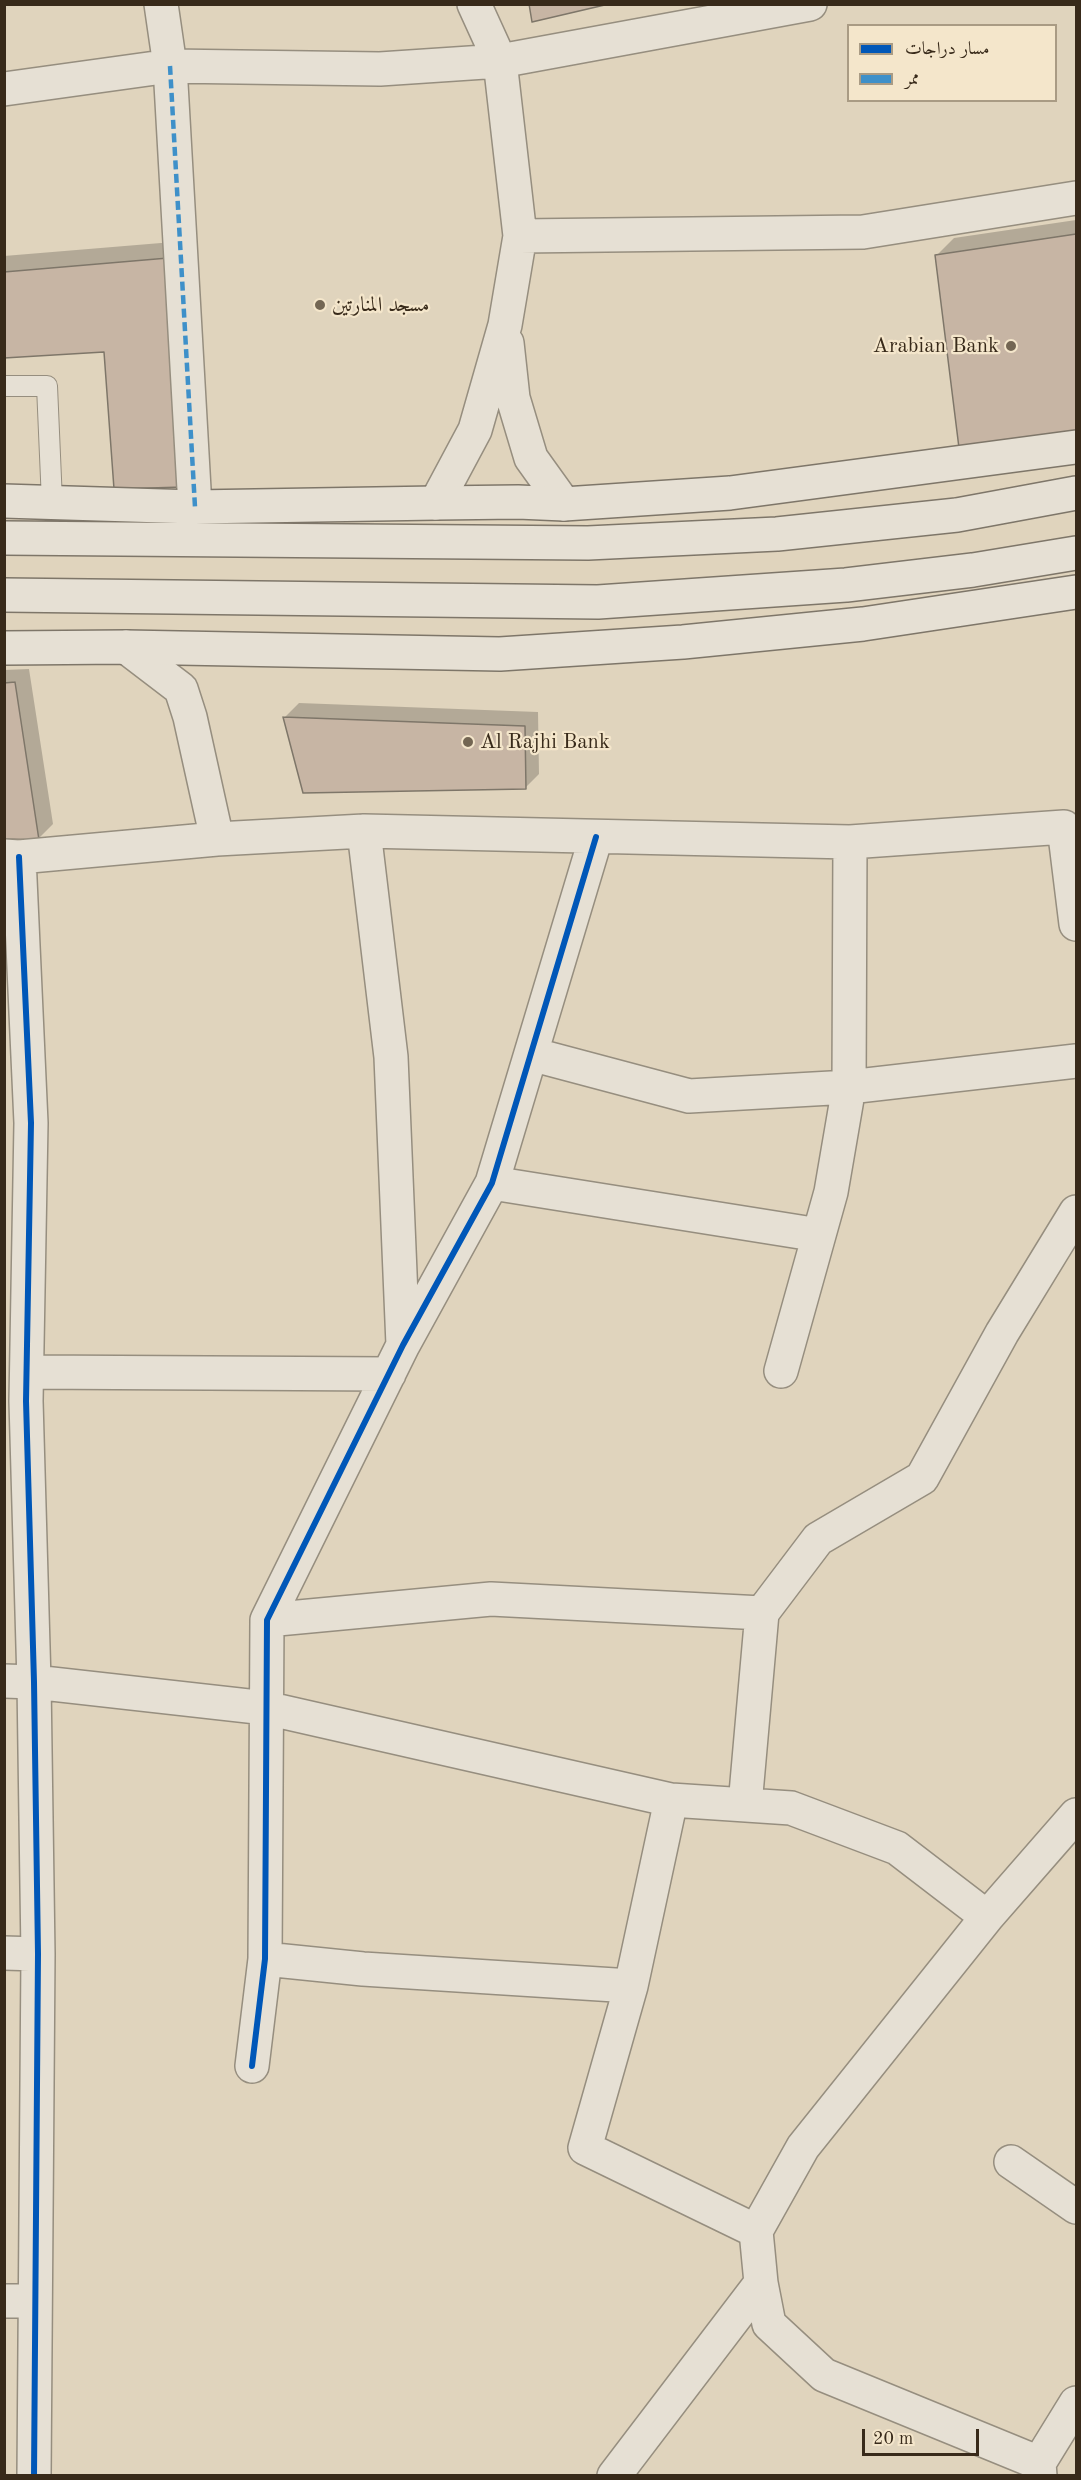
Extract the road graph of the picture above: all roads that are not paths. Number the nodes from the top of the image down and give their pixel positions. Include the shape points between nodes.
1 (160, 4) edge
2 (474, 4) edge
3 (810, 4) edge
4 (500, 61) junction
5 (170, 66) junction
6 (4, 89) edge
7 (1077, 198) edge
8 (520, 236) junction
9 (505, 326) junction
10 (4, 386) edge
11 (1077, 447) edge
12 (1077, 493) edge
13 (4, 501) edge
14 (52, 502) junction
15 (435, 502) junction
16 (564, 504) junction
17 (195, 507) junction
18 (4, 538) edge
19 (1077, 553) edge
20 (1077, 592) edge
21 (4, 595) edge
22 (126, 647) junction
23 (4, 648) edge
24 (364, 831) junction
25 (596, 837) junction
26 (217, 839) junction
27 (850, 842) junction
28 (12, 857) edge
29 (1077, 924) edge
30 (531, 1054) junction
31 (1077, 1061) edge
32 (849, 1087) junction
33 (18, 1123) edge
34 (492, 1184) junction
35 (1077, 1212) edge
36 (819, 1235) junction
37 (403, 1345) junction
38 (781, 1371) dead end
39 (389, 1374) junction
40 (19, 1391) edge
41 (762, 1613) junction
42 (267, 1620) junction
43 (19, 1682) edge
44 (266, 1708) junction
45 (671, 1800) junction
46 (745, 1804) junction
47 (1077, 1815) edge
48 (987, 1917) junction
49 (4, 1953) edge
50 (38, 1954) junction
51 (265, 1959) junction
52 (631, 1986) junction
53 (252, 2066) dead end
54 (1011, 2162) dead end
55 (1077, 2206) edge
56 (756, 2231) junction
57 (761, 2283) junction
58 (20, 2301) edge
59 (1077, 2403) edge
60 (1039, 2469) edge
61 (626, 2471) edge
62 (34, 2475) edge

1 - 5 street
2 - 4 street
3 - 4 street
4 - 5 street via 380,69
4 - 8 street
5 - 6 street
5 - 17 street
7 - 8 street via 863,232
8 - 9 street
9 - 15 street via 475,430
9 - 16 street via 513,398 531,458
10 - 14 lane via 47,386
11 - 16 street via 730,493
12 - 18 street via 957,515 788,532 588,543
13 - 14 street
14 - 17 street
15 - 16 street
15 - 17 street
19 - 21 street via 846,585 598,602
20 - 22 street via 863,624 683,642 500,654
22 - 23 street
22 - 26 street via 181,689
24 - 25 street
24 - 26 street
24 - 37 street via 391,1057
25 - 27 street
25 - 30 street
26 - 28 street
27 - 29 street via 1064,827
27 - 32 street
28 - 33 street
30 - 32 street via 689,1096
30 - 34 street
31 - 32 street
32 - 36 street via 831,1192
33 - 40 street
34 - 36 street
34 - 37 street
35 - 41 street via 1002,1333 921,1478 818,1539
36 - 38 street
37 - 39 street
39 - 40 street
39 - 42 street
40 - 43 street
41 - 42 street via 491,1599
41 - 46 street
42 - 44 street
43 - 44 street
43 - 50 street
44 - 45 street
44 - 51 street
45 - 46 street
45 - 52 street
46 - 48 street via 791,1808 897,1848
47 - 48 street
48 - 56 street via 803,2147
49 - 50 street
50 - 58 street
51 - 52 street
51 - 53 street
52 - 56 street via 585,2148
54 - 55 street
56 - 57 street
57 - 60 street via 769,2324 824,2375
57 - 61 street
58 - 62 street
59 - 60 street

